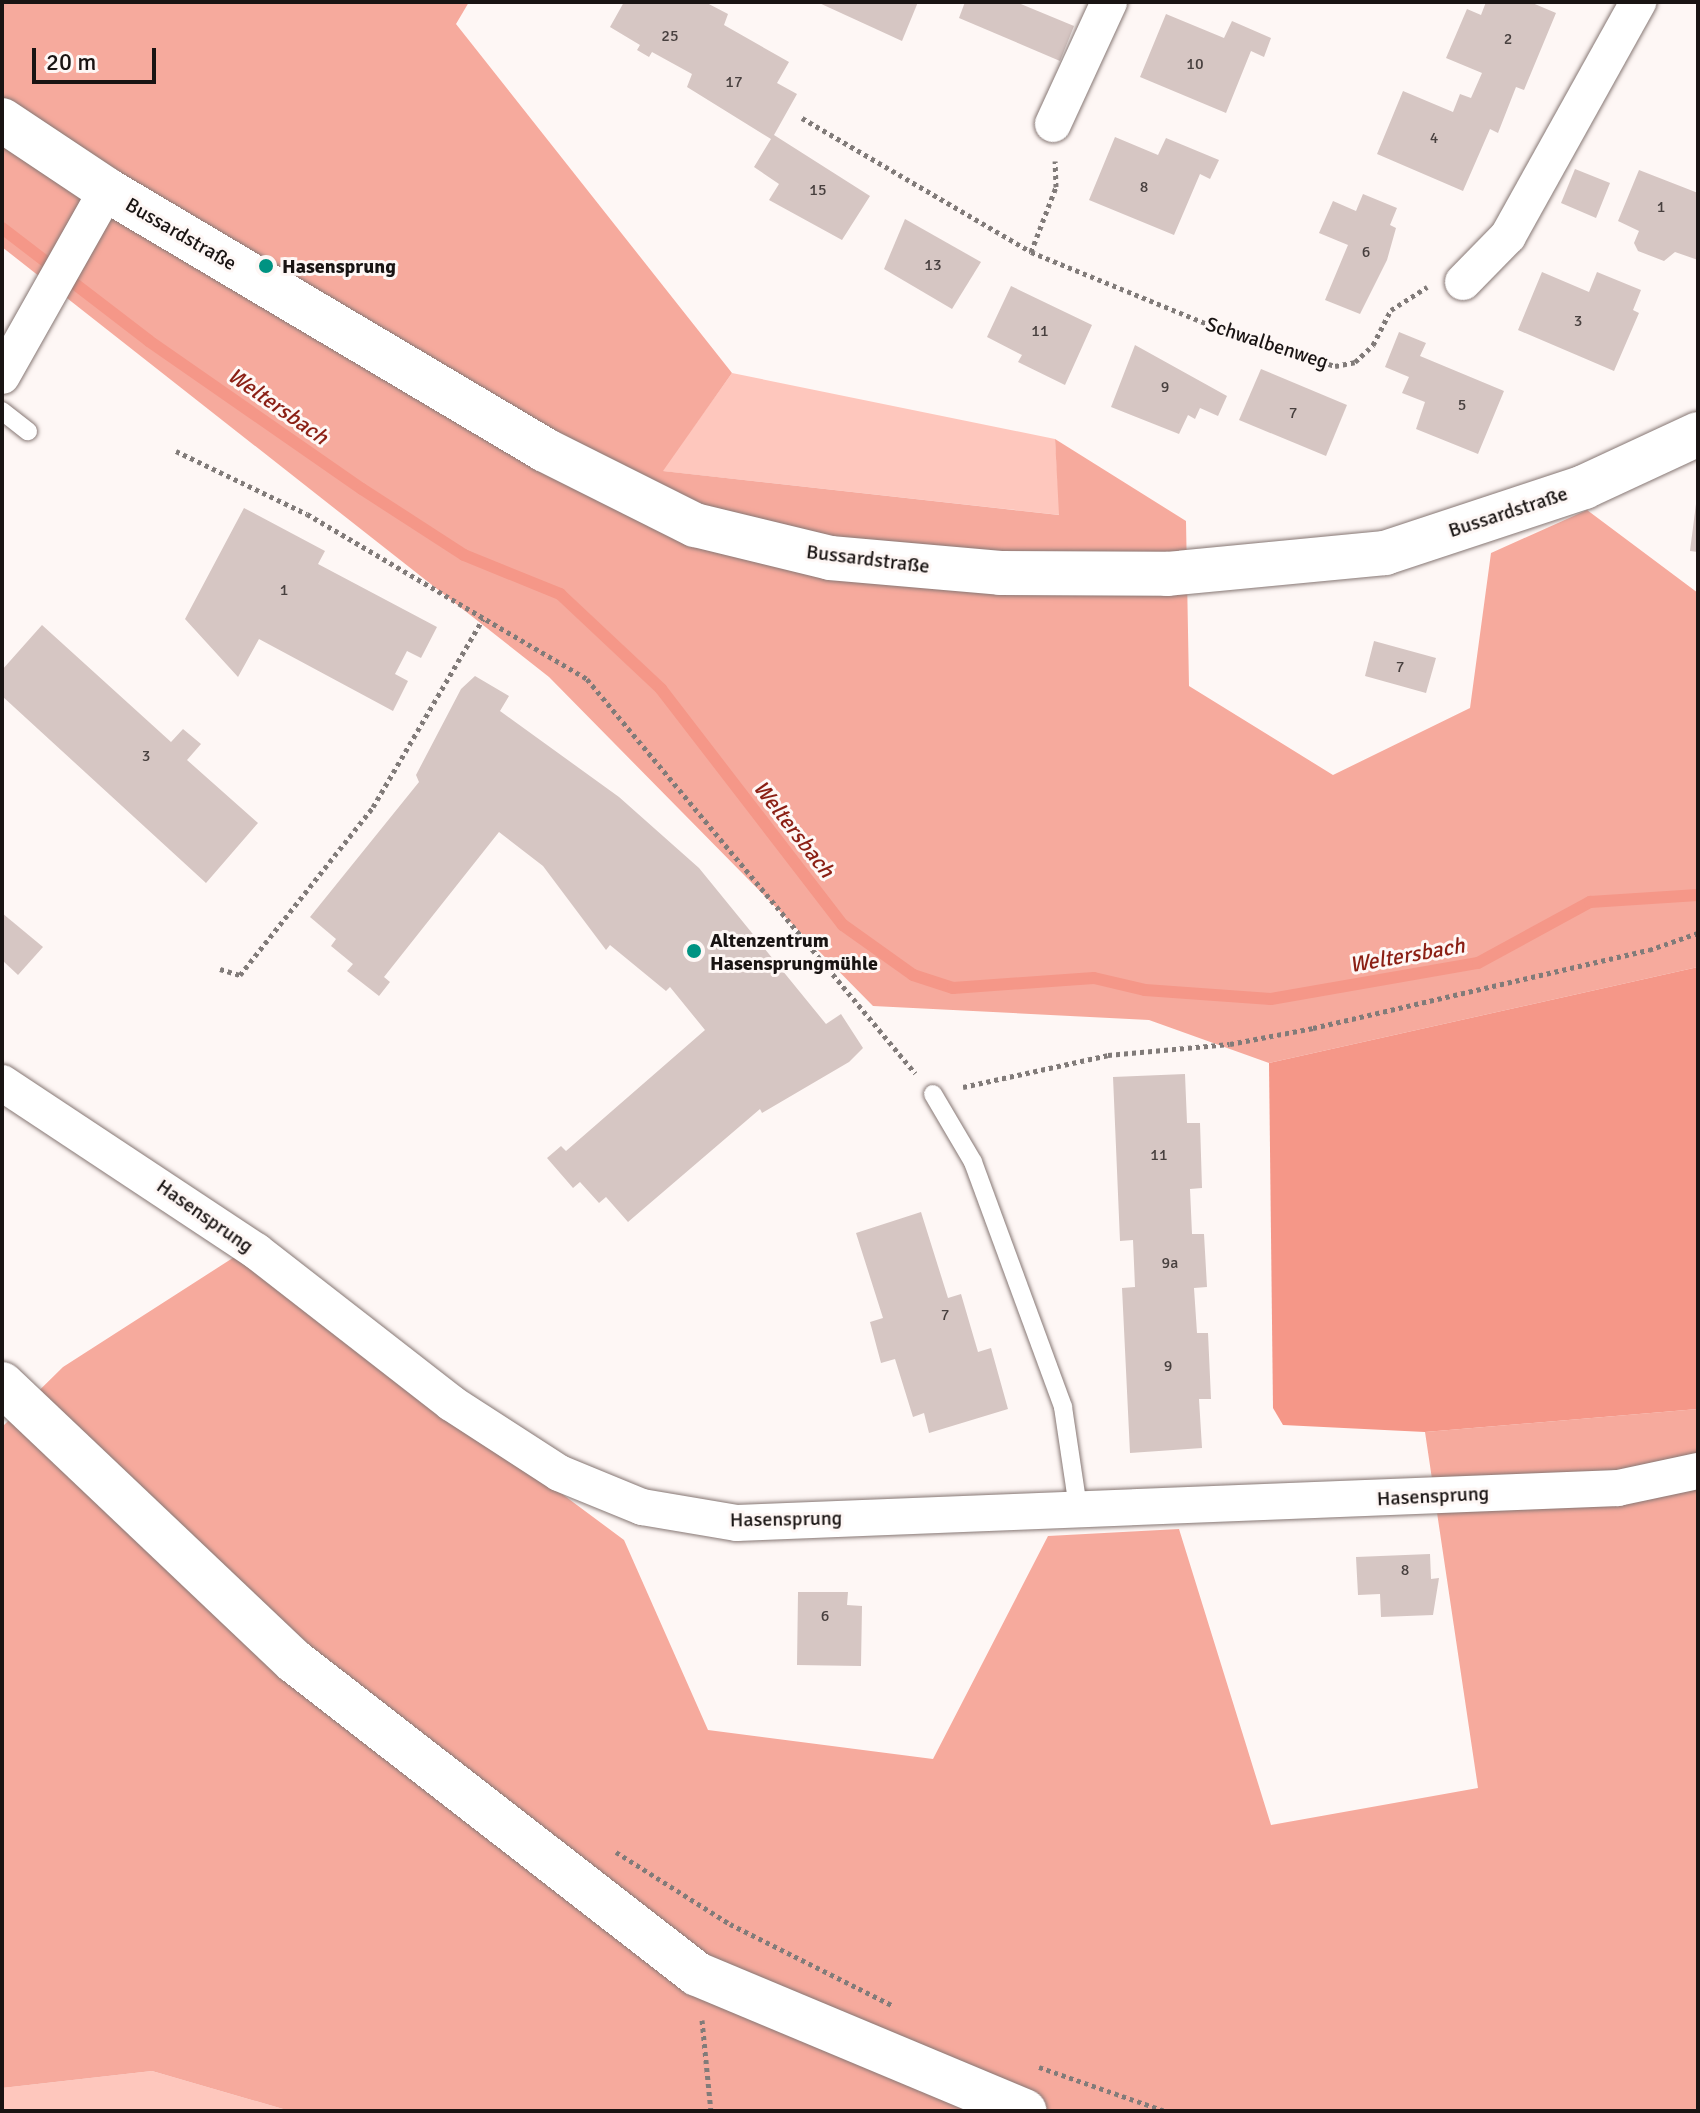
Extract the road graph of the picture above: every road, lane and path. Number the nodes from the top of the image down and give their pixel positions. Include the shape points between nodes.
1 (1109, 2) edge
2 (1638, 2) edge
3 (802, 118) dead end
4 (2, 120) edge
5 (1053, 124) joint
6 (107, 190) junction
7 (1031, 252) junction
8 (1463, 282) joint
9 (2, 376) edge
10 (2, 411) edge
11 (28, 431) dead end
12 (1698, 434) edge
13 (176, 451) dead end
14 (483, 619) junction
15 (1698, 933) edge
16 (220, 969) dead end
17 (2, 1083) edge
18 (933, 1094) junction
19 (2, 1384) edge
20 (1698, 1471) edge
21 (1078, 1507) junction
22 (612, 1850) dead end
23 (697, 1974) junction
24 (905, 2011) dead end
25 (1033, 2064) dead end
26 (711, 2111) edge
27 (1025, 2111) edge
28 (1165, 2111) edge

1 - 5 street
2 - 8 street via 1508,236
3 - 7 path, Schwalbenweg
4 - 6 street, Bussardstraße
5 - 7 path via 1056,187
6 - 9 street
6 - 12 street, Bussardstraße via 545,450 695,525 830,558 1000,573 1167,574 1385,553 1584,487
7 - 8 path, Schwalbenweg via 1207,324 1335,366 1355,362 1373,345 1391,310 1424,288
10 - 11 lane
13 - 14 path via 307,514
14 - 16 path via 373,807 240,975
14 - 18 path via 587,679
15 - 18 path via 1649,950 1313,1028 1230,1044 1108,1055
17 - 21 street, Hasensprung via 256,1251 451,1403 559,1473 642,1507 737,1523
18 - 21 lane via 973,1162 1063,1407
19 - 23 street via 294,1661
20 - 21 street, Hasensprung via 1618,1488 1212,1507
22 - 24 path via 730,1924
23 - 26 path
23 - 27 street
25 - 28 path

